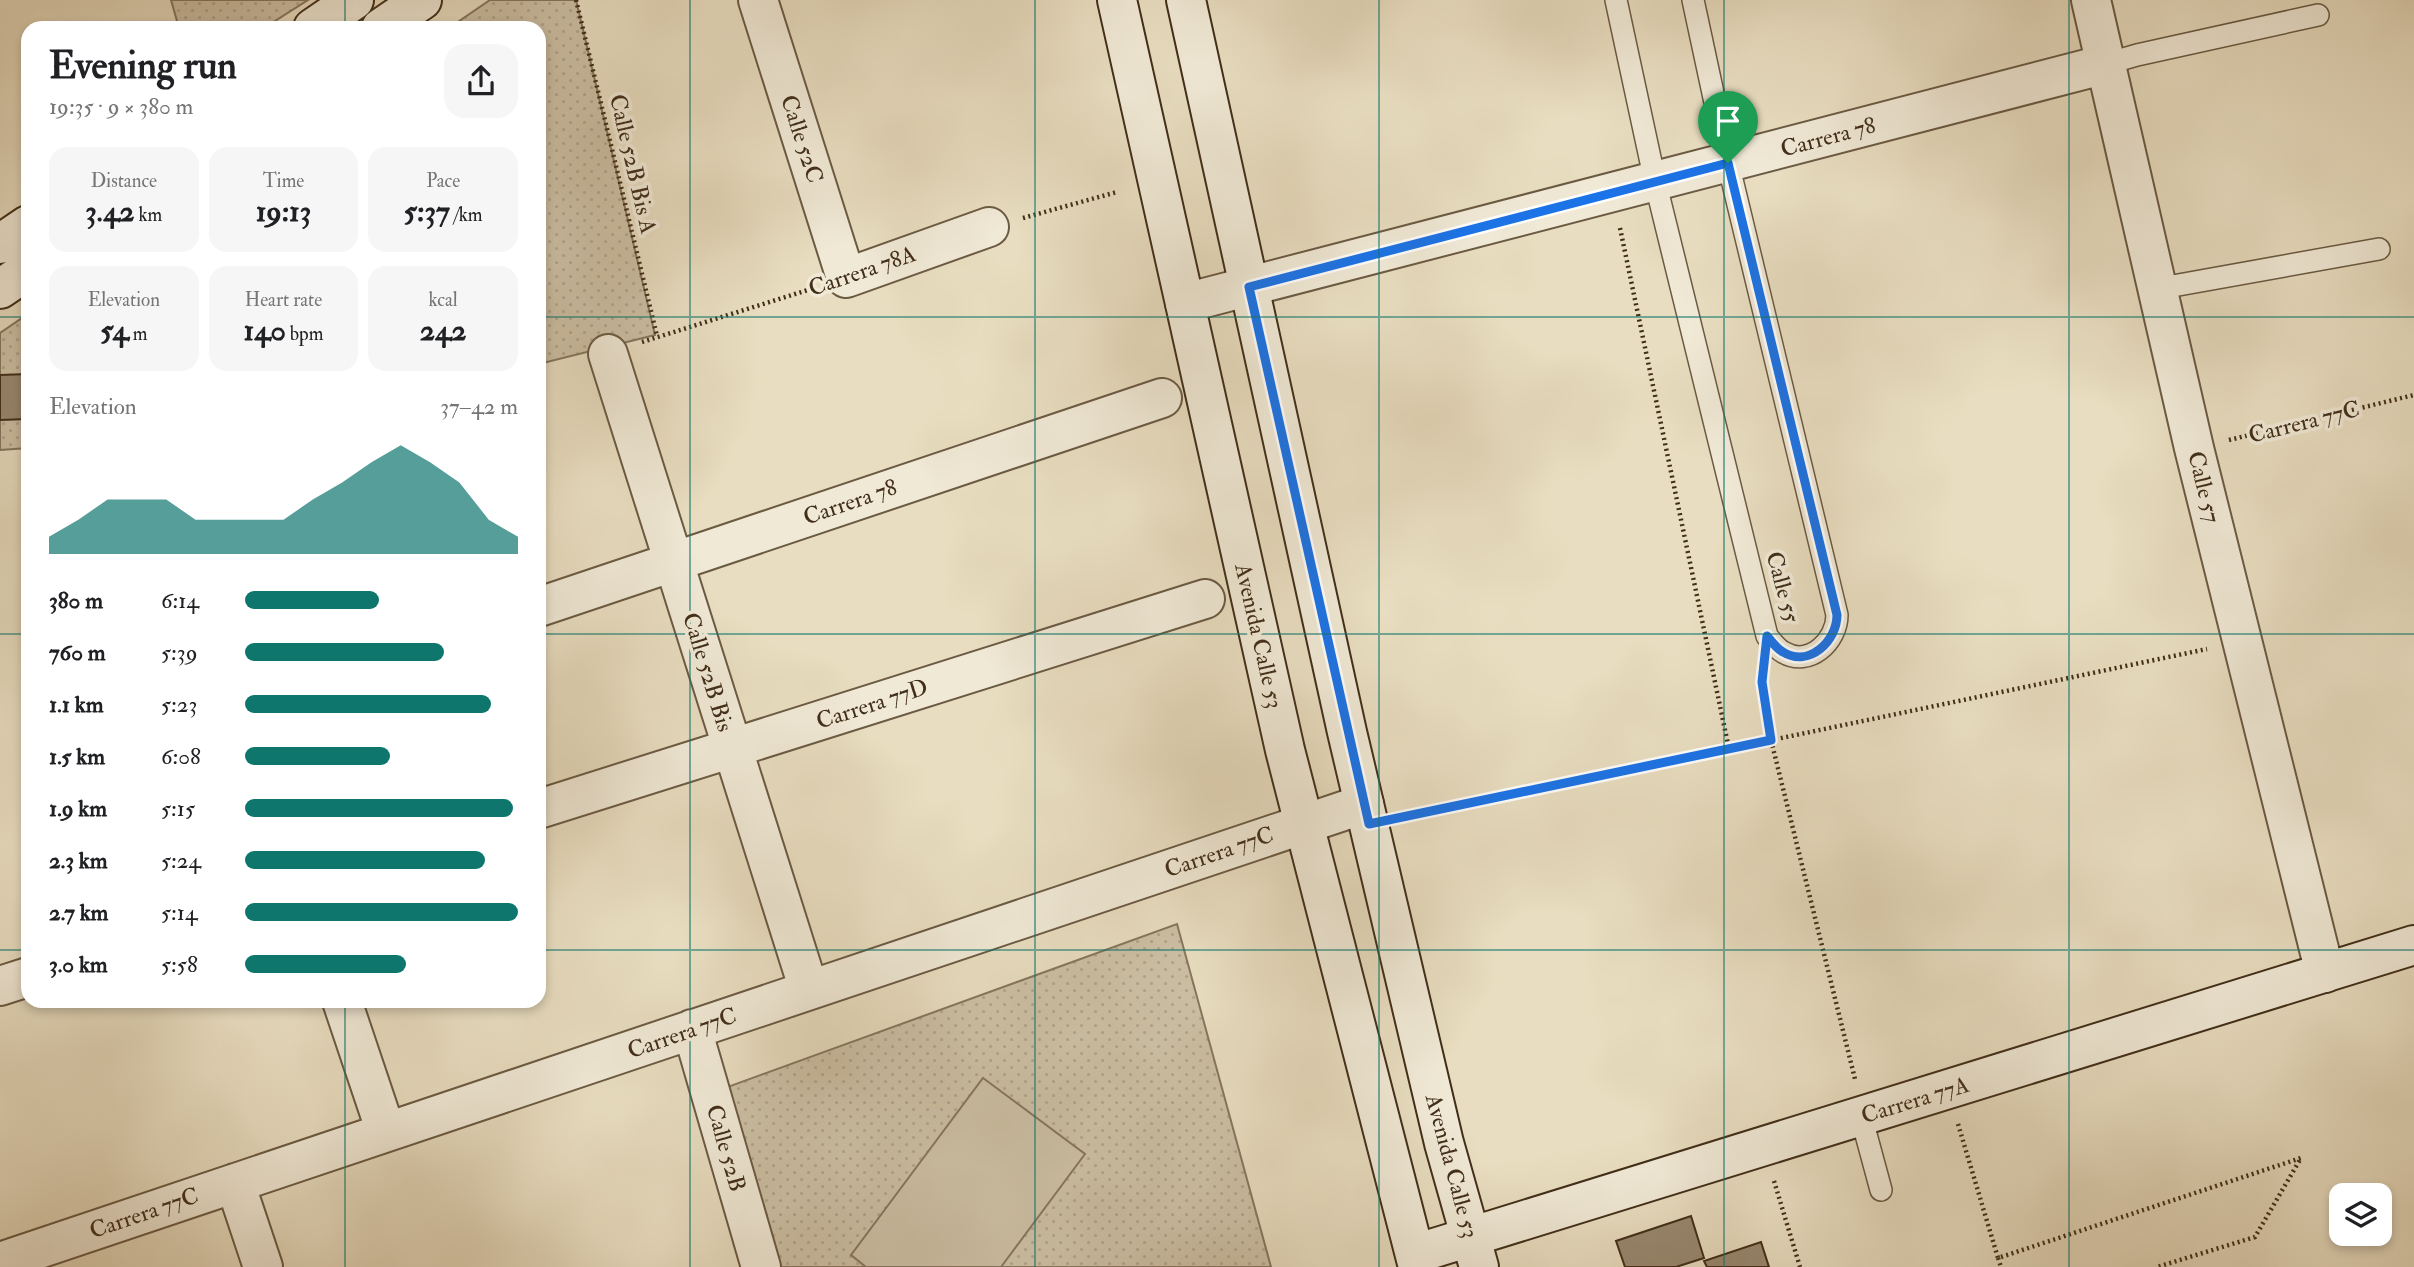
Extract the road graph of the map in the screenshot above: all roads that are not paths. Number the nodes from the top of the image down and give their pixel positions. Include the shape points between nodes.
1 (354, 0) edge
2 (422, 0) edge
3 (758, 0) edge
4 (1118, 0) edge
5 (1186, 0) edge
6 (1616, 0) edge
7 (1693, 0) edge
8 (2091, 0) edge
9 (2318, 15) dead end
10 (323, 21) edge
11 (392, 21) edge
12 (2106, 64) junction
13 (1728, 163) junction
14 (1655, 181) junction
15 (989, 227) road end
16 (21, 230) edge
17 (0, 244) edge
18 (2379, 249) dead end
19 (21, 275) edge
20 (846, 278) joint
21 (1249, 287) junction
22 (0, 289) edge
23 (2156, 289) junction
24 (1185, 303) junction
25 (608, 354) road end
26 (1162, 398) dead end
27 (673, 561) junction
28 (1205, 599) dead end
29 (546, 605) edge
30 (732, 748) junction
31 (546, 807) edge
32 (1366, 814) junction
33 (1303, 824) junction
34 (2414, 945) edge
35 (2325, 973) junction
36 (21, 979) edge
37 (0, 986) edge
38 (809, 990) junction
39 (344, 1008) edge
40 (692, 1029) junction
41 (1859, 1102) junction
42 (386, 1132) junction
43 (235, 1183) junction
44 (1881, 1190) dead end
45 (1475, 1252) edge
46 (1416, 1261) edge
47 (0, 1262) edge
48 (759, 1266) edge
49 (263, 1267) edge

1 - 10 street
2 - 11 street
3 - 20 street, Calle 52C
4 - 24 street, Avenida Calle 53
5 - 21 street, Avenida Calle 53
6 - 14 lane, Calle 55
7 - 13 lane, Calle 55
8 - 12 street, Calle 57
9 - 12 lane
12 - 13 street, Carrera 78
12 - 23 street, Calle 57
13 - 14 street, Carrera 78
13 - 14 lane, Calle 55 via 1837,615 1837,629 1828,644 1798,657 1782,652 1767,636
14 - 21 street, Carrera 78
15 - 20 street, Carrera 78A
16 - 17 street
18 - 23 lane
19 - 22 street
21 - 24 street, Carrera 78
21 - 32 street, Avenida Calle 53
23 - 35 street, Calle 57
24 - 33 street, Avenida Calle 53
25 - 27 street, Calle 52B Bis
26 - 27 street, Carrera 78
27 - 29 street, Carrera 78
27 - 30 street, Calle 52B Bis
28 - 30 street, Carrera 77D
30 - 31 street, Carrera 77D
30 - 38 street, Calle 52B Bis
32 - 33 street, Carrera 77C
32 - 45 street, Avenida Calle 53 via 1444,1143
33 - 38 street, Carrera 77C
33 - 46 street, Avenida Calle 53
34 - 35 street, Carrera 77A
35 - 41 street, Carrera 77A
36 - 37 street
38 - 40 street, Carrera 77C
39 - 42 street
40 - 42 street, Carrera 77C
40 - 48 street, Calle 52B
41 - 44 lane
41 - 45 street, Carrera 77A
42 - 43 street, Carrera 77C
43 - 47 street, Carrera 77C
43 - 49 street
45 - 46 street, Carrera 77A

